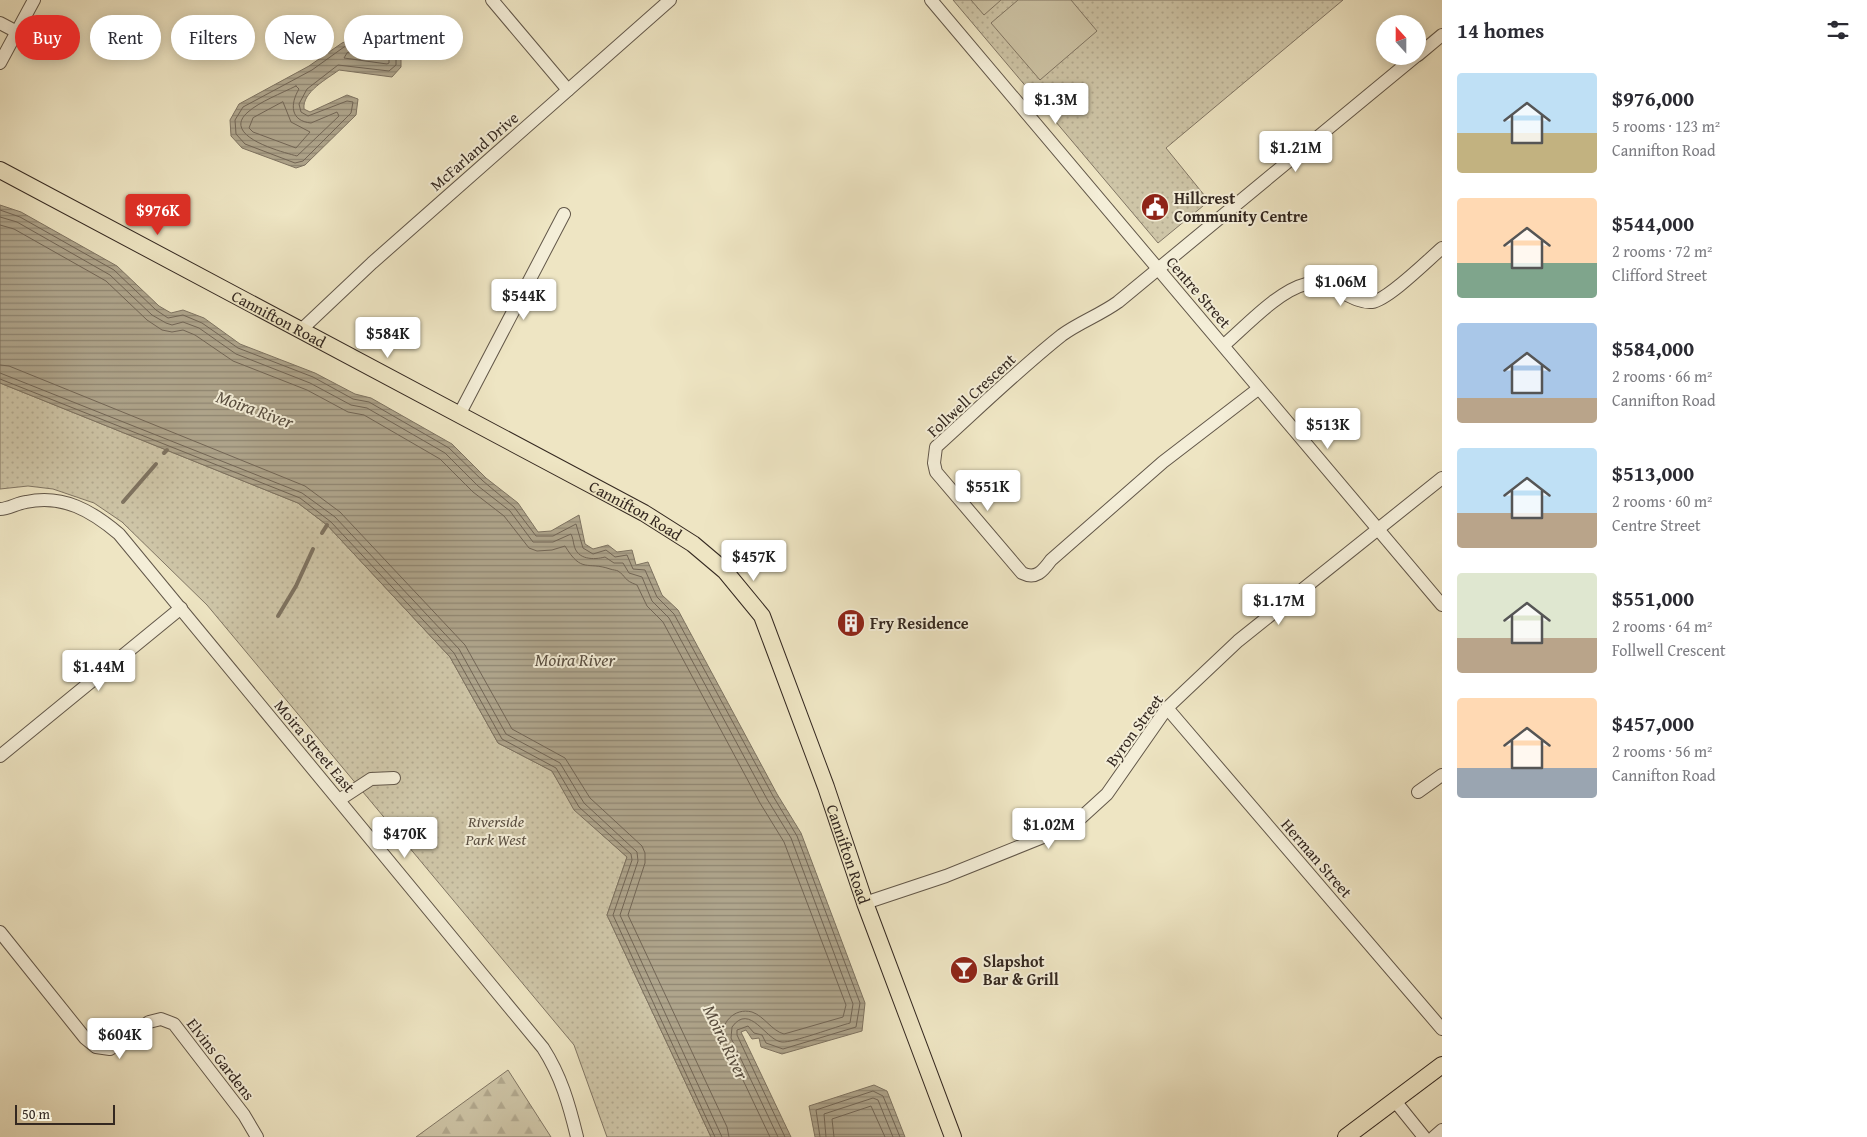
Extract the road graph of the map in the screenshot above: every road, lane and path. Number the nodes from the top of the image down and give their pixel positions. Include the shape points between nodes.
1 (34, 0) edge
2 (492, 0) edge
3 (670, 0) edge
4 (931, 0) edge
5 (26, 15) edge
6 (0, 23) edge
7 (15, 31) edge
8 (1442, 35) edge
9 (15, 36) edge
10 (1426, 48) edge
11 (0, 63) edge
12 (1406, 65) edge
13 (568, 90) junction
14 (0, 170) edge
15 (564, 214) dead end
16 (1442, 248) edge
17 (1158, 269) junction
18 (301, 330) junction
19 (1224, 346) junction
20 (1258, 389) junction
21 (459, 415) junction
22 (1442, 478) edge
23 (1, 512) edge
24 (1378, 528) junction
25 (1442, 604) edge
26 (181, 608) junction
27 (1167, 708) junction
28 (0, 756) edge
29 (1442, 774) edge
30 (394, 778) dead end
31 (1418, 792) dead end
32 (339, 800) junction
33 (865, 904) junction
34 (0, 932) edge
35 (1442, 1029) edge
36 (1442, 1065) edge
37 (1395, 1100) junction
38 (1442, 1130) edge
39 (257, 1137) edge
40 (577, 1137) edge
41 (953, 1137) edge
42 (1346, 1137) edge
43 (1424, 1137) edge
44 (1434, 1137) edge

1 - 5 street
2 - 13 street
3 - 13 street, McFarland Drive
4 - 17 street, Centre Street
6 - 7 street
8 - 10 street
9 - 11 street
12 - 17 street
13 - 18 street, McFarland Drive
14 - 18 main road, Cannifton Road
15 - 21 street
16 - 19 street via 1408,278 1373,302 1352,298 1319,283 1289,290
17 - 19 street, Centre Street
17 - 20 street, Follwell Crescent via 1104,313 1063,335 936,446 936,472 1022,573 1034,576 1044,571 1051,560 1163,462
18 - 21 main road, Cannifton Road
19 - 20 street, Centre Street
20 - 24 street, Centre Street
21 - 33 main road, Cannifton Road via 644,513 693,544 725,570 762,616 826,787
22 - 24 street, Byron Street
23 - 26 street, Moira Street East via 26,502 53,500 78,506 119,534
24 - 25 street, Centre Street
24 - 27 street, Byron Street via 1238,642
26 - 28 street
26 - 32 street, Moira Street East
27 - 33 street, Byron Street via 1108,794 1073,826
27 - 35 street, Herman Street
29 - 31 street
30 - 32 street via 371,779
32 - 40 street, Moira Street East via 543,1048 557,1070 567,1096
33 - 41 main road, Cannifton Road
34 - 39 street, Elvins Gardens via 85,1038 96,1047 110,1050 149,1022 161,1019 174,1024 244,1115
36 - 37 main road
37 - 42 main road
37 - 43 street
38 - 44 street

